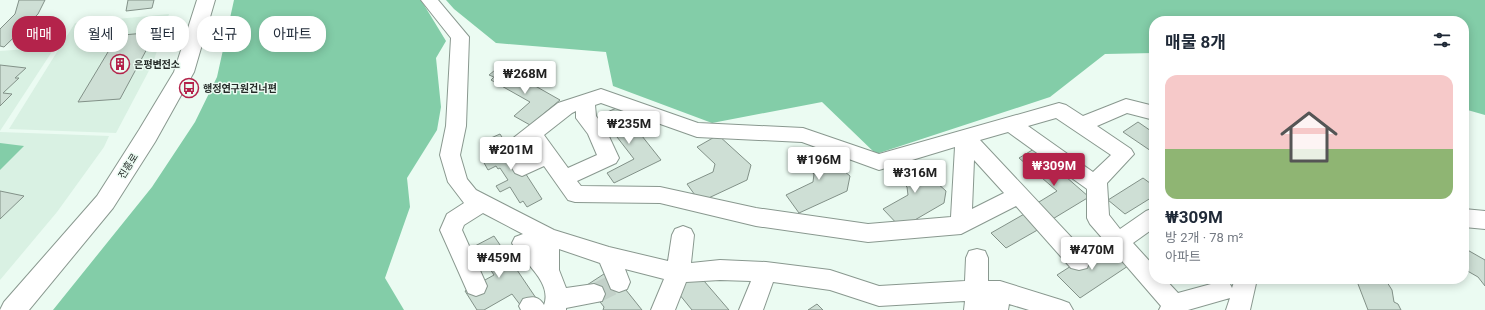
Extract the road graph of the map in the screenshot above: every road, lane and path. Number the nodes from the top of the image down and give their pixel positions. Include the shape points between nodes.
1 (206, 0) edge
2 (429, 0) edge
3 (586, 100) junction
4 (1149, 112) edge
5 (1011, 124) junction
6 (1081, 125) junction
7 (965, 137) junction
8 (547, 156) junction
9 (522, 168) dead end
10 (564, 178) junction
11 (1096, 185) junction
12 (1019, 195) junction
13 (482, 203) junction
14 (1469, 218) edge
15 (1149, 220) edge
16 (1485, 220) edge
17 (962, 224) junction
18 (683, 235) dead end
19 (548, 237) junction
20 (1119, 241) junction
21 (523, 243) dead end
22 (609, 256) junction
23 (977, 258) dead end
24 (1079, 261) dead end
25 (548, 270) junction
26 (766, 272) junction
27 (678, 273) junction
28 (1149, 278) edge
29 (619, 282) dead end
30 (1154, 284) edge
31 (1245, 284) edge
32 (476, 286) dead end
33 (1222, 291) dead end
34 (594, 294) tunnel mouth
35 (976, 300) edge
36 (998, 301) edge
37 (880, 303) edge
38 (556, 305) edge
39 (1172, 307) edge
40 (13, 310) edge
41 (663, 310) edge
42 (751, 310) edge
43 (1061, 310) edge
44 (1238, 310) edge

1 - 40 main road, 진흥로 via 184,72 148,136 105,202
2 - 13 street via 460,37 456,126 450,155 458,182 469,196
3 - 7 street via 601,96 697,130 803,135 879,162
3 - 8 street via 561,106 526,138
3 - 10 street via 586,118 596,130 609,158 582,161
4 - 6 street via 1126,106
5 - 6 street via 1059,110
5 - 7 street
5 - 11 street
6 - 11 street via 1124,154 1096,181
7 - 12 street
7 - 17 street
8 - 9 street
8 - 10 street
10 - 17 street via 575,194 660,195 756,217 868,233
11 - 20 street via 1098,218
12 - 17 street
12 - 24 street
13 - 19 street
13 - 32 street via 455,220 451,230
14 - 16 street
15 - 20 street
18 - 27 street
19 - 22 street
19 - 25 street
20 - 28 street
21 - 25 street
22 - 27 street
22 - 29 street
23 - 35 street
25 - 38 street
26 - 27 street via 720,270
26 - 37 street via 830,280
26 - 42 street
27 - 41 street
30 - 39 street
31 - 44 street
33 - 39 street
34 - 38 street
35 - 36 street
35 - 37 street
36 - 43 street

